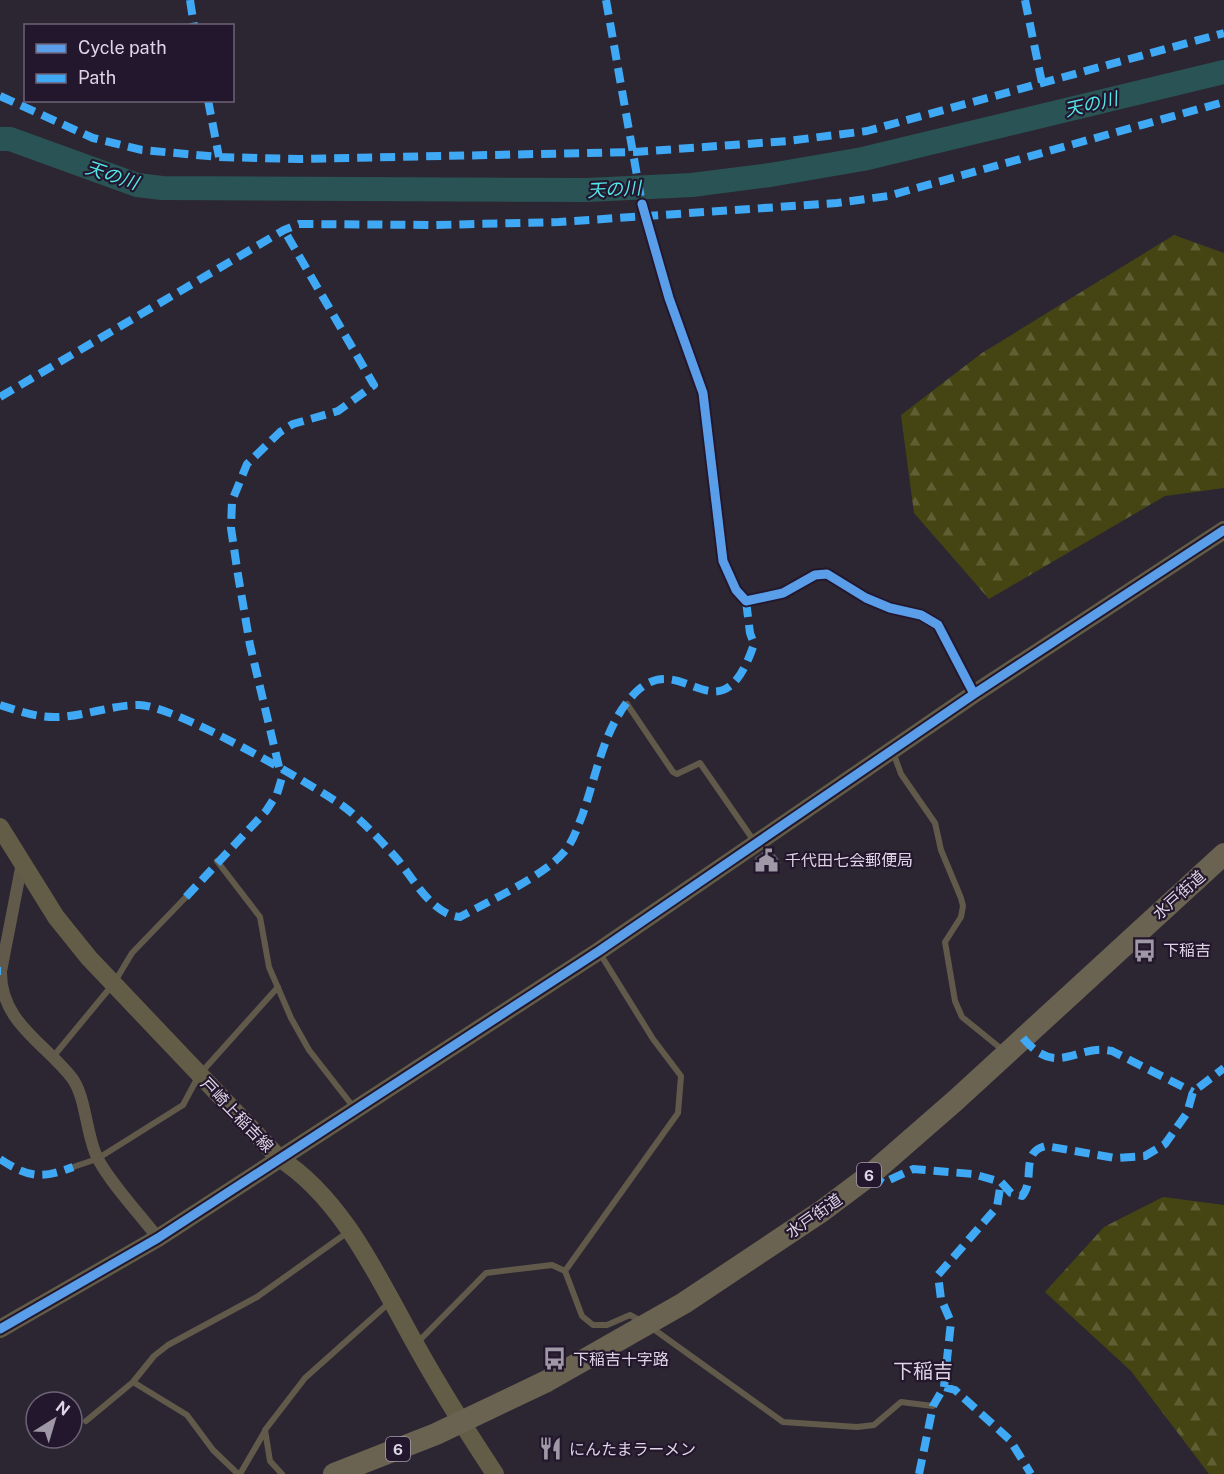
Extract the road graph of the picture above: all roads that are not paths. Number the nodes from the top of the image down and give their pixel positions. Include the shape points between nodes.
1 (642, 204) dead end
2 (1224, 530) edge
3 (974, 694) junction
4 (627, 704) dead end
5 (892, 750) junction
6 (0, 827) edge
7 (756, 845) junction
8 (1224, 855) edge
9 (217, 861) dead end
10 (22, 863) junction
11 (186, 897) dead end
12 (599, 951) junction
13 (114, 983) junction
14 (278, 987) junction
15 (1007, 1053) junction
16 (51, 1058) junction
17 (199, 1075) junction
18 (355, 1109) junction
19 (279, 1158) junction
20 (97, 1159) junction
21 (73, 1167) dead end
22 (348, 1231) junction
23 (158, 1238) junction
24 (565, 1271) junction
25 (392, 1300) junction
26 (648, 1324) junction
27 (0, 1329) edge
28 (415, 1344) junction
29 (133, 1382) junction
30 (933, 1406) dead end
31 (86, 1421) dead end
32 (461, 1422) junction
33 (266, 1430) junction
34 (239, 1474) edge
35 (282, 1474) edge
36 (334, 1474) edge
37 (495, 1474) edge

1 - 3 street via 669,298 703,393 723,561 736,590 746,601 783,593 815,575 827,574 866,598 921,615 938,625
2 - 3 street
3 - 5 street
4 - 7 lane via 673,772 677,774 700,763
5 - 7 street
5 - 15 lane via 901,774 935,823 940,850 961,898 961,917 945,942 955,1001 962,1017
6 - 10 street, 戸崎上稲吉線
7 - 12 street
8 - 15 highway, 水戸街道 / 6
9 - 14 lane via 260,917 269,967
10 - 13 street, 戸崎上稲吉線 via 62,925
10 - 16 street via 0,980 13,1017
11 - 13 lane via 132,953
12 - 18 street
12 - 24 lane via 653,1039 681,1076 678,1113
13 - 16 lane
13 - 17 street, 戸崎上稲吉線
14 - 17 lane
14 - 18 lane via 309,1050
15 - 26 highway, 水戸街道 / 6 via 870,1175 731,1274
16 - 20 street via 72,1078 79,1092
17 - 19 street, 戸崎上稲吉線
17 - 20 lane via 183,1105
18 - 19 street
19 - 22 street, 戸崎上稲吉線 via 319,1190
19 - 23 street
20 - 21 lane
20 - 23 street
22 - 25 street, 戸崎上稲吉線
22 - 29 lane via 257,1297 168,1345
23 - 27 street
24 - 26 lane via 582,1316 592,1325 607,1325 630,1315
24 - 28 lane via 552,1265 486,1273
25 - 28 street, 戸崎上稲吉線
25 - 33 lane via 305,1378
26 - 30 lane via 783,1422 857,1427 874,1425 901,1402
26 - 32 highway, 水戸街道 / 6 via 547,1381
28 - 32 street, 戸崎上稲吉線
29 - 31 lane
29 - 34 lane via 187,1415 213,1450
32 - 36 highway, 水戸街道 / 6
32 - 37 street, 戸崎上稲吉線
33 - 34 lane
33 - 35 lane via 270,1461

